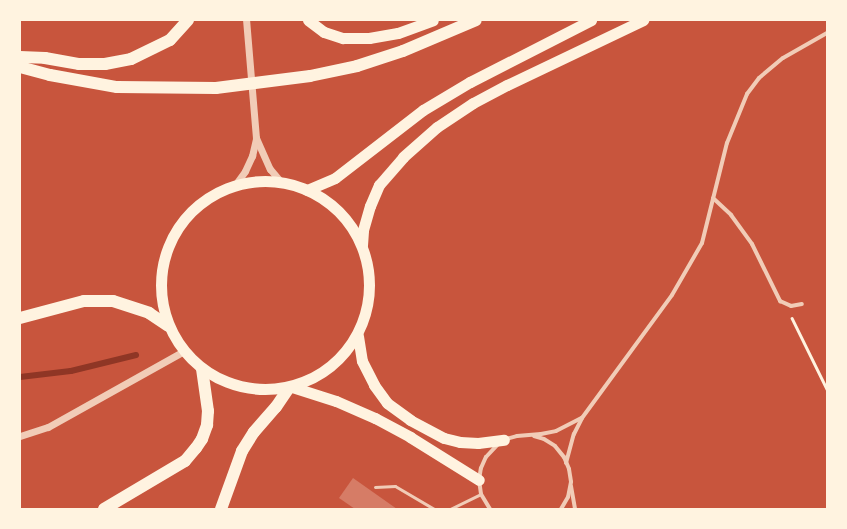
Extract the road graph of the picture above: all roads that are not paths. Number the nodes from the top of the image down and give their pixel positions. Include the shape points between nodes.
1 (188, 20) edge
2 (246, 20) edge
3 (308, 20) edge
4 (433, 20) edge
5 (476, 20) edge
6 (591, 20) edge
7 (643, 20) edge
8 (827, 33) edge
9 (20, 57) edge
10 (20, 66) edge
11 (256, 138) junction
12 (280, 181) junction
13 (235, 185) junction
14 (307, 190) junction
15 (713, 198) junction
16 (362, 245) junction
17 (802, 304) dead end
18 (20, 318) edge
19 (168, 326) junction
20 (358, 336) junction
21 (184, 351) junction
22 (202, 370) junction
23 (290, 387) junction
24 (582, 418) junction
25 (530, 435) junction
26 (20, 436) edge
27 (504, 440) junction
28 (566, 462) junction
29 (479, 480) junction
30 (571, 482) junction
31 (375, 487) dead end
32 (482, 494) junction
33 (488, 508) edge
34 (104, 509) edge
35 (221, 509) edge
36 (434, 509) edge
37 (450, 509) edge
38 (561, 509) edge
39 (575, 509) edge

1 - 9 highway via 170,40 132,59 105,64 79,64
2 - 11 street
3 - 4 highway via 324,32 343,38 369,38 398,33
5 - 10 highway via 403,51 358,66 310,76 216,88 117,87 50,75
6 - 14 highway via 423,110 387,136 350,168 335,178
7 - 16 highway via 507,85 438,127 403,157 380,185 370,206
8 - 15 street via 784,58 759,78 748,94 727,143
11 - 12 street via 270,169
11 - 13 street via 252,156
12 - 13 highway via 265,180
12 - 14 highway
13 - 19 highway via 205,199 181,222 166,252 160,284
14 - 16 highway via 330,204 349,223
15 - 17 street via 731,215 752,244 776,295 785,304
15 - 24 street via 702,243 672,295
16 - 20 highway via 369,280 368,299
18 - 19 highway via 84,301 113,301 149,313
19 - 21 highway
20 - 23 highway via 339,360 317,377
20 - 27 highway via 362,360 374,385 387,403 410,420 444,438 460,442
21 - 22 highway
21 - 26 street via 48,428
22 - 23 highway via 222,381 243,388 266,390
22 - 34 highway via 208,411 207,425 196,448 185,460
23 - 29 highway via 336,401 375,418
23 - 35 highway via 242,450
24 - 25 street via 556,431
24 - 28 street via 574,434
25 - 27 street
25 - 28 street via 555,446
27 - 29 street via 486,457
28 - 30 street
29 - 32 street
30 - 38 street via 568,497
30 - 39 street
31 - 36 lane via 395,486
32 - 33 street
32 - 37 lane

